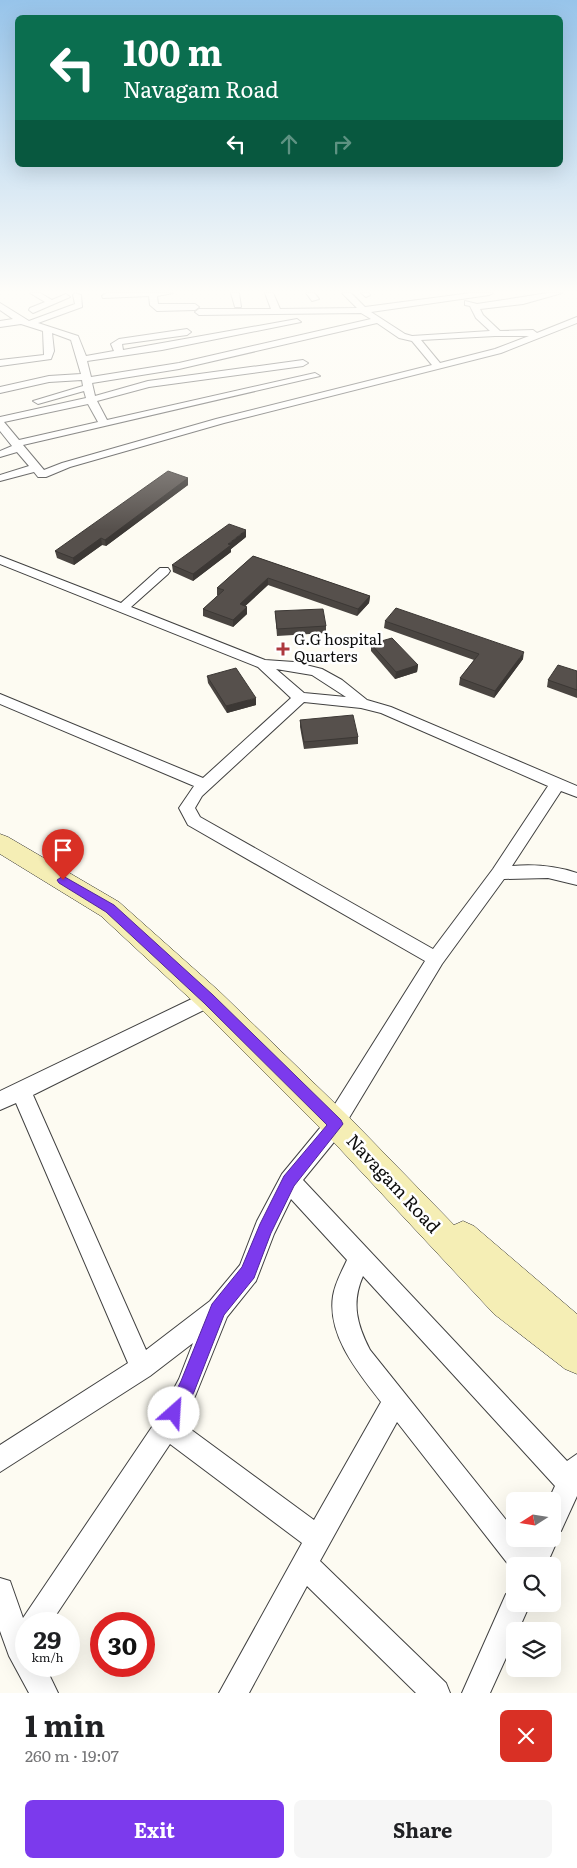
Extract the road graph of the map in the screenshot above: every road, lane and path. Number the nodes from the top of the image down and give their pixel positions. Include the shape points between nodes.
1 (47, 372) edge
2 (84, 372) edge
3 (142, 372) edge
4 (217, 372) edge
5 (241, 372) edge
6 (312, 372) edge
7 (400, 372) edge
8 (221, 375) junction
9 (49, 380) junction
10 (86, 382) junction
11 (325, 384) junction
12 (0, 390) edge
13 (242, 391) junction
14 (91, 400) junction
15 (266, 409) junction
16 (0, 412) edge
17 (0, 420) edge
18 (0, 424) edge
19 (104, 424) junction
20 (17, 446) junction
21 (0, 454) edge
22 (36, 468) junction
23 (0, 478) edge
24 (0, 560) edge
25 (164, 571) dead end
26 (122, 609) junction
27 (263, 664) junction
28 (301, 697) junction
29 (0, 699) edge
30 (362, 703) junction
31 (558, 784) junction
32 (205, 785) junction
33 (577, 792) edge
34 (0, 825) edge
35 (0, 843) edge
36 (499, 873) junction
37 (577, 879) edge
38 (436, 959) junction
39 (209, 999) junction
40 (21, 1091) junction
41 (0, 1101) edge
42 (339, 1118) junction
43 (289, 1181) junction
44 (360, 1257) junction
45 (218, 1310) junction
46 (577, 1336) edge
47 (577, 1357) edge
48 (142, 1368) junction
49 (395, 1401) junction
50 (167, 1427) junction
51 (0, 1459) edge
52 (573, 1475) edge
53 (561, 1502) edge
54 (318, 1539) junction
55 (519, 1557) edge
56 (304, 1564) junction
57 (0, 1591) edge
58 (49, 1612) edge
59 (512, 1612) edge
60 (15, 1622) edge
61 (38, 1677) edge
62 (44, 1693) edge
63 (232, 1693) edge
64 (436, 1693) edge
65 (476, 1693) edge

1 - 9 street
2 - 10 street
3 - 10 street
4 - 8 street
5 - 8 street
6 - 11 street
7 - 11 street
8 - 13 street
8 - 14 street via 148,384
9 - 10 street
9 - 12 street
10 - 14 street
10 - 16 street
11 - 13 street
11 - 15 street
13 - 15 street
13 - 19 street
14 - 17 street
14 - 19 street
15 - 22 street via 66,464 42,476
18 - 20 street
19 - 20 street
20 - 21 street
20 - 22 street
22 - 23 street
24 - 26 street
25 - 26 street
26 - 27 street
27 - 28 street
27 - 30 street via 298,666 324,674
28 - 30 street
28 - 32 street
29 - 32 street
30 - 31 street via 386,710
31 - 33 street
31 - 36 street
32 - 38 street via 187,808 194,821
34 - 42 street, Navagam Road via 110,894 187,962
35 - 39 street, Navagam Road via 110,909
36 - 37 street via 531,870 561,873
36 - 38 street
38 - 42 street
39 - 40 street
39 - 42 street, Navagam Road
40 - 41 street
40 - 48 street
42 - 43 street
42 - 46 street, Navagam Road via 467,1240
42 - 47 street, Navagam Road via 506,1302
43 - 44 street
43 - 45 street via 248,1272
44 - 49 street via 345,1295 350,1335 362,1358
44 - 52 street
45 - 48 street
45 - 50 street via 188,1386
48 - 51 street
49 - 54 street
49 - 55 street
50 - 54 street
50 - 58 street
52 - 53 street
54 - 56 street
56 - 63 street
56 - 64 street
57 - 60 street
59 - 65 street
61 - 62 street

